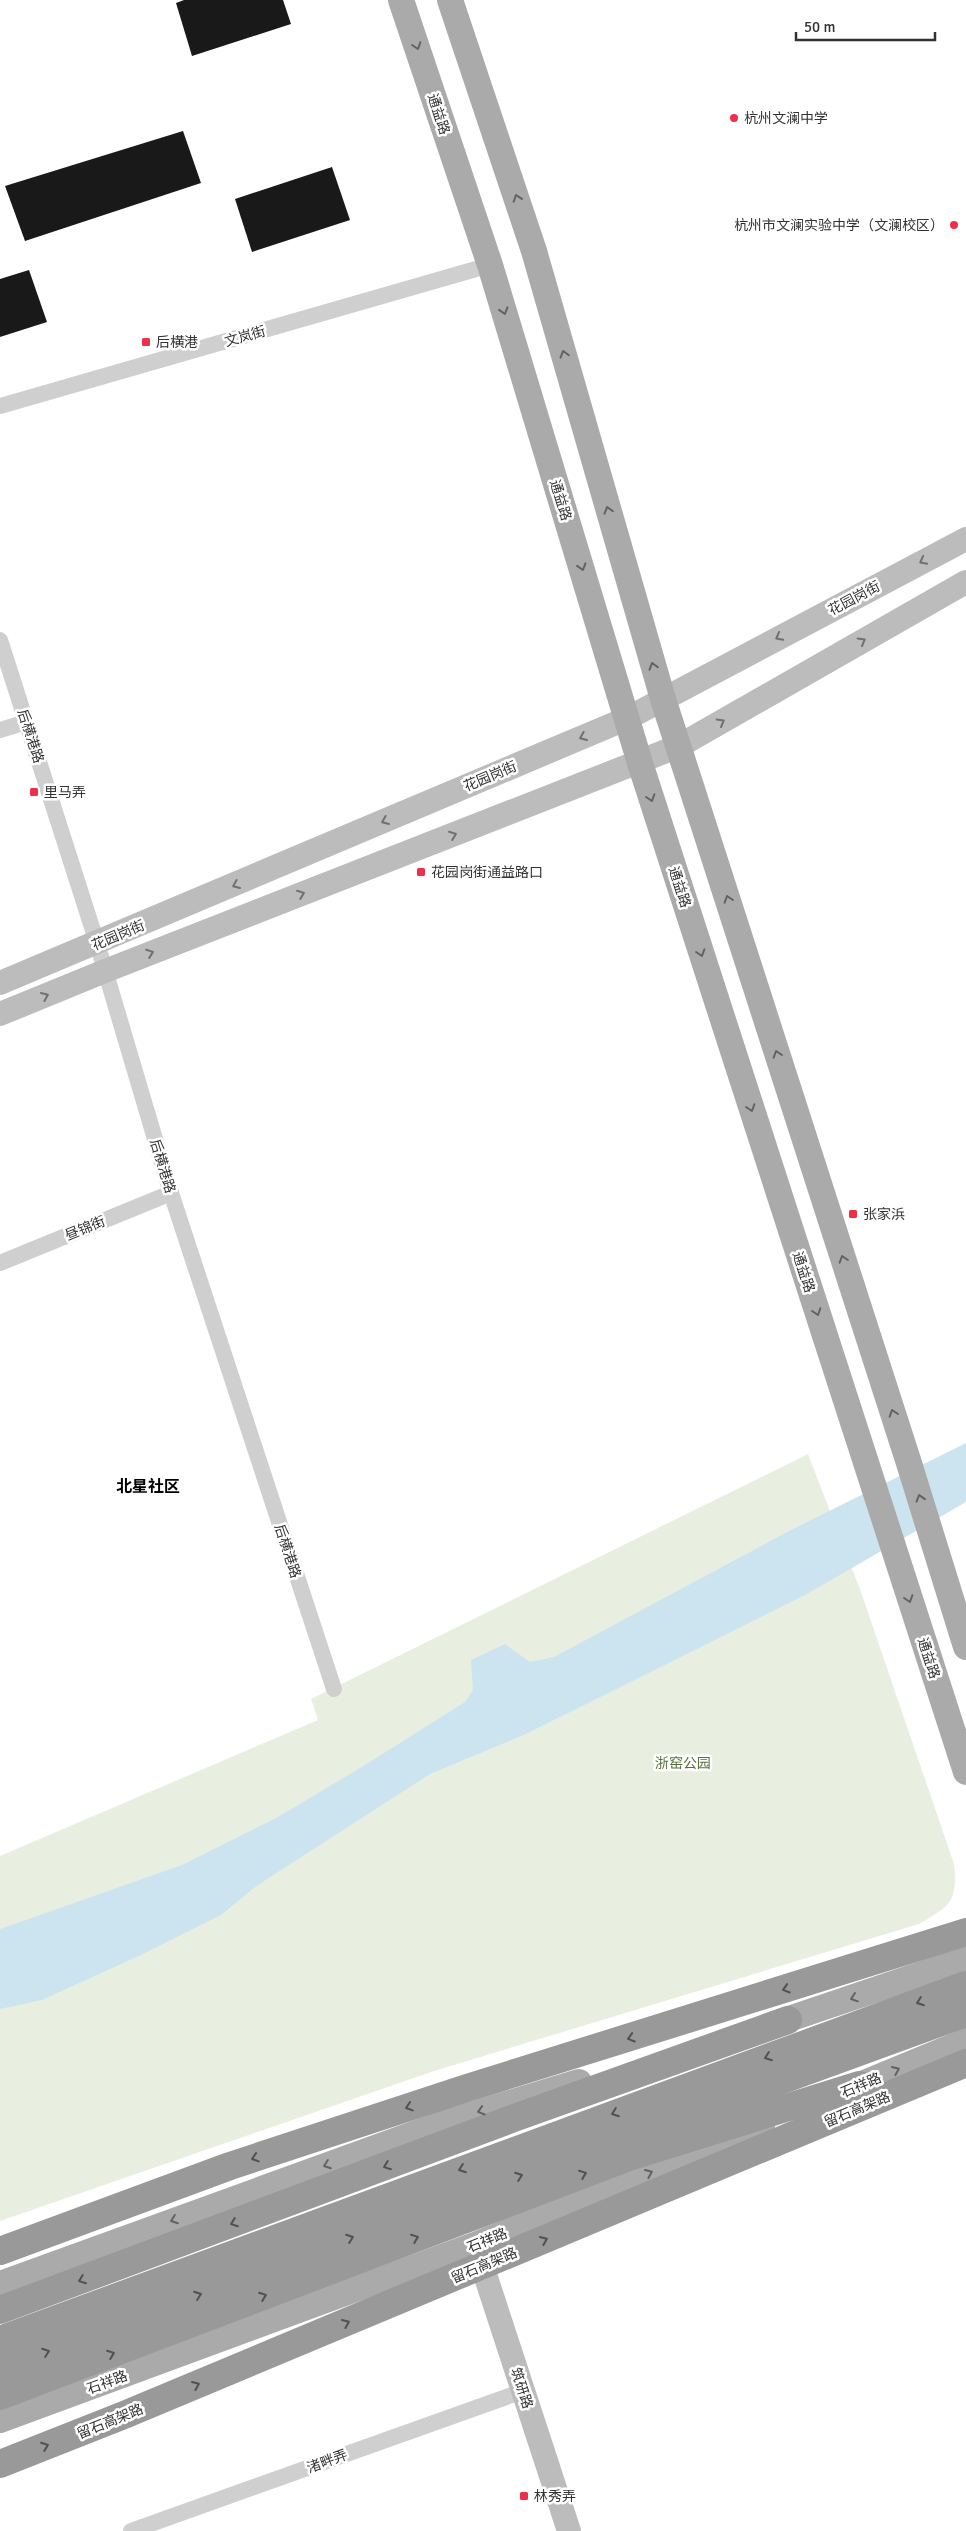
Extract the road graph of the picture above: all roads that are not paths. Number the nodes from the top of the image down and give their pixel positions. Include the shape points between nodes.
1 (401, 0) edge
2 (450, 0) edge
3 (490, 265) junction
4 (0, 406) edge
5 (966, 539) edge
6 (966, 582) edge
7 (0, 640) edge
8 (662, 699) junction
9 (628, 718) junction
10 (26, 722) junction
11 (0, 730) edge
12 (679, 746) junction
13 (640, 763) junction
14 (97, 943) junction
15 (104, 971) junction
16 (0, 983) edge
17 (0, 1014) edge
18 (171, 1193) junction
19 (0, 1263) edge
20 (966, 1647) edge
21 (334, 1689) dead end
22 (966, 1772) edge
23 (966, 1932) edge
24 (966, 1960) edge
25 (966, 1985) edge
26 (966, 2013) edge
27 (788, 2020) junction
28 (966, 2041) edge
29 (966, 2063) edge
30 (859, 2085) junction
31 (475, 2245) junction
32 (0, 2251) edge
33 (0, 2284) edge
34 (0, 2310) edge
35 (0, 2340) edge
36 (0, 2368) edge
37 (523, 2391) junction
38 (0, 2396) edge
39 (0, 2420) edge
40 (0, 2464) edge
41 (131, 2531) edge
42 (569, 2531) edge

1 -> 3 main road, 通益路
8 -> 2 main road via 534,251
3 - 4 street, 文岚街
3 -> 9 main road, 通益路
5 -> 8 street, 花园岗街
12 -> 6 street, 花园岗街
7 - 10 street, 后横港路
8 - 9 street, 花园岗街
8 - 12 main road
9 - 13 main road, 通益路
9 -> 14 street, 花园岗街
10 - 11 street
10 - 14 street, 后横港路
12 - 13 street, 花园岗街
20 -> 12 main road
15 -> 13 street, 花园岗街
13 -> 22 main road, 通益路
14 - 15 street, 后横港路
14 - 16 street, 花园岗街
17 -> 15 street, 花园岗街
15 - 18 street, 后横港路
18 - 19 street, 昼锦街
18 - 21 street, 后横港路
23 -> 32 highway via 457,2091 230,2166
24 -> 27 main road
25 -> 35 highway
36 -> 26 highway
27 -> 33 main road via 447,2122
27 -> 34 highway via 514,2118
30 -> 28 main road, 石祥路
40 -> 29 highway, 留石高架路, bridge via 133,2412
31 -> 30 main road, 石祥路
38 -> 30 highway via 629,2157
31 - 37 street, 筑研路
31 - 39 main road, 石祥路
37 - 41 street, 渚畔弄
37 - 42 street, 筑研路

